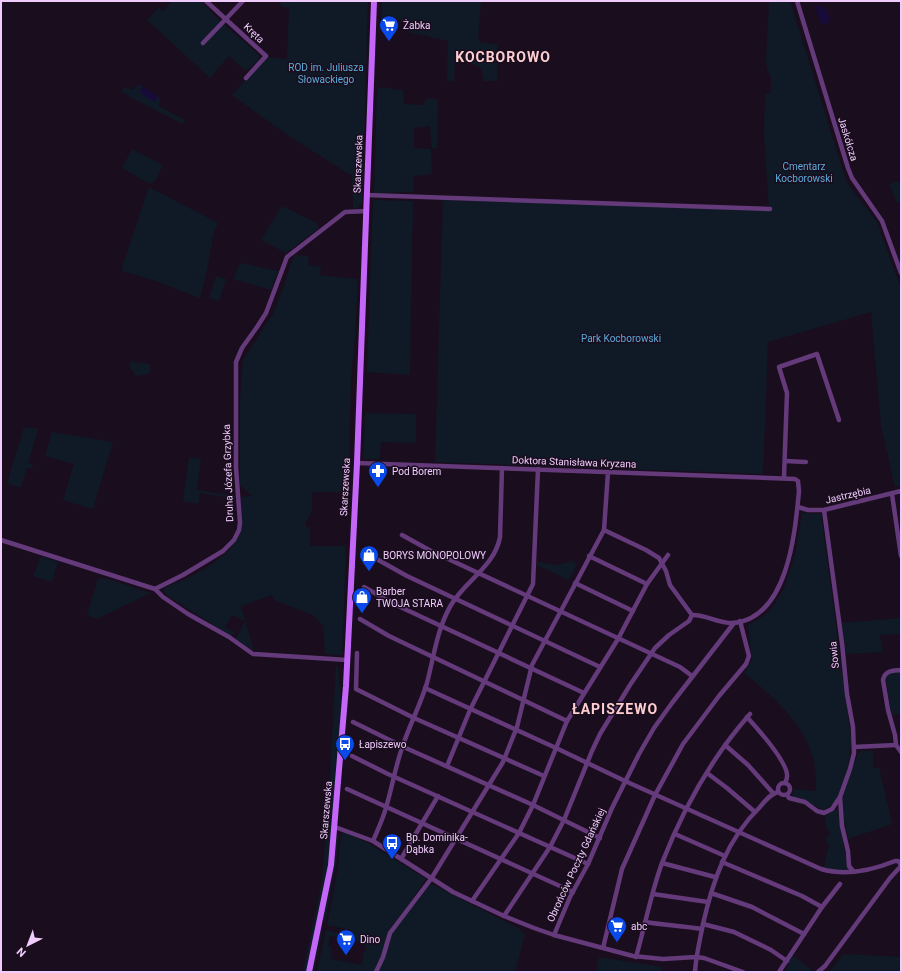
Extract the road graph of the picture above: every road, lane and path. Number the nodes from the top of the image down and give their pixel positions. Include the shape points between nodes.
1 (206, 1) edge
2 (243, 1) edge
3 (374, 1) edge
4 (797, 1) edge
5 (226, 20) junction
6 (204, 43) dead end
7 (246, 78) dead end
8 (367, 195) junction
9 (770, 209) dead end
10 (367, 211) junction
11 (901, 273) edge
12 (839, 420) dead end
13 (785, 462) junction
14 (806, 462) dead end
15 (357, 463) junction
16 (502, 468) junction
17 (538, 469) junction
18 (608, 472) junction
19 (784, 478) junction
20 (901, 491) edge
21 (892, 494) junction
22 (798, 507) junction
23 (824, 510) junction
24 (604, 530) junction
25 (402, 535) dead end
26 (1, 540) edge
27 (364, 552) dead end
28 (668, 555) dead end
29 (589, 556) junction
30 (901, 556) edge
31 (662, 563) junction
32 (478, 573) junction
33 (575, 583) junction
34 (647, 584) junction
35 (364, 586) dead end
36 (155, 589) junction
37 (527, 597) junction
38 (455, 598) junction
39 (633, 610) junction
40 (561, 611) junction
41 (692, 615) junction
42 (360, 619) dead end
43 (740, 621) junction
44 (734, 623) junction
45 (513, 625) junction
46 (441, 626) junction
47 (618, 638) junction
48 (544, 640) junction
49 (498, 653) junction
50 (651, 653) junction
51 (357, 654) dead end
52 (433, 657) junction
53 (347, 660) junction
54 (600, 667) junction
55 (531, 668) junction
56 (901, 670) edge
57 (692, 676) junction
58 (484, 681) junction
59 (425, 688) junction
60 (584, 694) junction
61 (524, 700) junction
62 (470, 710) junction
63 (414, 718) junction
64 (567, 721) junction
65 (354, 722) dead end
66 (516, 730) junction
67 (458, 738) junction
68 (725, 745) junction
69 (403, 746) junction
70 (896, 746) junction
71 (854, 747) junction
72 (556, 748) junction
73 (901, 752) edge
74 (352, 756) dead end
75 (504, 759) junction
76 (586, 763) junction
77 (447, 766) junction
78 (707, 773) junction
79 (394, 776) junction
80 (544, 776) junction
81 (624, 781) junction
82 (785, 783) junction
83 (489, 786) junction
84 (348, 789) dead end
85 (776, 793) junction
86 (787, 794) junction
87 (655, 795) junction
88 (438, 796) junction
89 (840, 797) junction
90 (533, 805) junction
91 (386, 807) junction
92 (686, 809) junction
93 (473, 812) junction
94 (755, 812) junction
95 (564, 820) junction
96 (422, 823) junction
97 (335, 827) junction
98 (739, 832) junction
99 (519, 833) junction
100 (675, 834) junction
101 (600, 838) junction
102 (456, 839) junction
103 (372, 841) junction
104 (550, 847) junction
105 (725, 856) junction
106 (501, 859) junction
107 (401, 860) junction
108 (722, 862) junction
109 (662, 863) junction
110 (588, 864) junction
111 (901, 865) edge
112 (853, 871) junction
113 (533, 874) junction
114 (715, 877) junction
115 (431, 879) junction
116 (840, 884) dead end
117 (572, 892) junction
118 (711, 893) junction
119 (653, 894) junction
120 (472, 901) junction
121 (708, 902) junction
122 (822, 907) junction
123 (504, 916) junction
124 (645, 922) junction
125 (703, 927) junction
126 (804, 934) junction
127 (554, 935) junction
128 (603, 948) junction
129 (636, 957) junction
130 (696, 957) junction
131 (787, 961) junction
132 (309, 972) edge
133 (376, 972) edge
134 (695, 972) edge
135 (743, 972) edge
136 (780, 972) edge
137 (818, 972) edge

1 - 5 street, Kręta
2 - 5 street
3 - 8 main road, Skarszewska
4 - 11 street, Jaskółcza via 848,168 852,178 882,221
5 - 6 street
5 - 7 street, Kręta via 266,56
8 - 9 street
8 - 10 main road, Skarszewska
10 - 15 main road, Skarszewska
10 - 36 street, Druha Józefa Grzybka via 345,212 287,257 266,313 242,348 236,362 239,530 234,540 223,551
12 - 13 street via 817,354 779,367 787,393
13 - 14 street
13 - 19 street
15 - 16 street, Doktora Stanisława Kryzana
15 - 53 main road, Skarszewska
16 - 17 street, Doktora Stanisława Kryzana
16 - 32 street via 499,546
17 - 18 street, Doktora Stanisława Kryzana
17 - 37 street via 534,580
18 - 19 street, Doktora Stanisława Kryzana
18 - 24 street
19 - 22 street, Doktora Stanisława Kryzana via 795,479 798,482
20 - 21 street, Jastrzębia
21 - 23 street, Jastrzębia
21 - 30 street
22 - 23 street, Jastrzębia
22 - 43 street via 789,559 780,585 763,610
23 - 71 street, Sowia
24 - 29 street
24 - 31 street via 654,554
25 - 32 street
26 - 36 street
27 - 38 street via 407,576
28 - 31 street
29 - 33 street
29 - 34 street
31 - 34 street
31 - 41 street via 670,585
32 - 37 street
32 - 38 street
33 - 39 street
33 - 40 street
34 - 39 street
35 - 46 street via 394,604
36 - 53 street via 188,614 253,654
37 - 40 street
37 - 45 street
38 - 45 street
38 - 46 street
39 - 47 street
40 - 47 street
40 - 48 street
41 - 44 street
41 - 50 street via 689,621 669,634
42 - 52 street
43 - 44 street
43 - 87 street via 749,656 746,664 683,744
44 - 57 street, Obrońców Poczty Gdańskiej
45 - 48 street
45 - 49 street
46 - 49 street
46 - 52 street
47 - 50 street
47 - 54 street
48 - 54 street
48 - 55 street
49 - 55 street
49 - 58 street
50 - 57 street
50 - 76 street via 600,734
51 - 63 street via 356,689
52 - 58 street
52 - 59 street
53 - 97 main road, Skarszewska
54 - 60 street
55 - 60 street
55 - 61 street
56 - 70 street via 888,671 883,680
57 - 81 street, Obrońców Poczty Gdańskiej via 654,728
58 - 61 street
58 - 62 street
59 - 62 street
59 - 63 street
60 - 64 street
61 - 64 street
61 - 66 street
62 - 66 street
62 - 67 street
63 - 67 street
63 - 69 street
64 - 72 street
65 - 69 street
66 - 72 street
66 - 75 street
67 - 75 street
67 - 77 street
68 - 78 street
68 - 82 street via 749,715 773,747 787,773
68 - 85 street
69 - 77 street
69 - 79 street
70 - 71 street
70 - 73 street
71 - 89 street, Sowia via 850,769
72 - 76 street
72 - 80 street
74 - 79 street
75 - 80 street
75 - 83 street
76 - 81 street
76 - 95 street
77 - 83 street
78 - 92 street
78 - 94 street
79 - 88 street
79 - 91 street
80 - 90 street
81 - 87 street
81 - 101 street, Obrońców Poczty Gdańskiej
82 - 85 street via 779,785
82 - 86 street via 790,788
83 - 90 street
83 - 93 street
84 - 91 street
85 - 86 street
85 - 94 street
86 - 89 street, Sowia via 789,798 805,802 824,813 832,809
87 - 92 street
87 - 128 street via 622,869
88 - 93 street
88 - 96 street
89 - 112 street, Sowia via 849,866
90 - 95 street
90 - 99 street
91 - 96 street
91 - 103 street
92 - 98 street
92 - 100 street
93 - 99 street
93 - 102 street
94 - 98 street
95 - 101 street
95 - 104 street
96 - 102 street
96 - 107 street
97 - 103 street
97 - 132 main road, Skarszewska via 329,878
98 - 105 street
98 - 112 street via 821,869 834,872
99 - 104 street
99 - 106 street
100 - 105 street
100 - 109 street
101 - 110 street, Obrońców Poczty Gdańskiej
102 - 106 street
102 - 115 street
103 - 107 street
104 - 110 street
104 - 113 street
105 - 108 street
106 - 113 street
106 - 120 street
107 - 115 street
108 - 114 street
108 - 122 street
109 - 114 street
109 - 119 street
110 - 117 street, Obrońców Poczty Gdańskiej
111 - 112 street via 895,860
111 - 137 street
113 - 117 street
113 - 123 street
114 - 118 street
115 - 120 street
115 - 133 street via 390,933
116 - 122 street
117 - 127 street, Obrońców Poczty Gdańskiej
118 - 121 street
118 - 126 street via 752,907
119 - 121 street
119 - 124 street
120 - 123 street
121 - 125 street
122 - 126 street
123 - 127 street
124 - 125 street
124 - 129 street
125 - 130 street
125 - 131 street via 734,932
126 - 131 street
127 - 128 street
128 - 129 street
129 - 130 street
130 - 134 street
130 - 135 street
131 - 136 street

